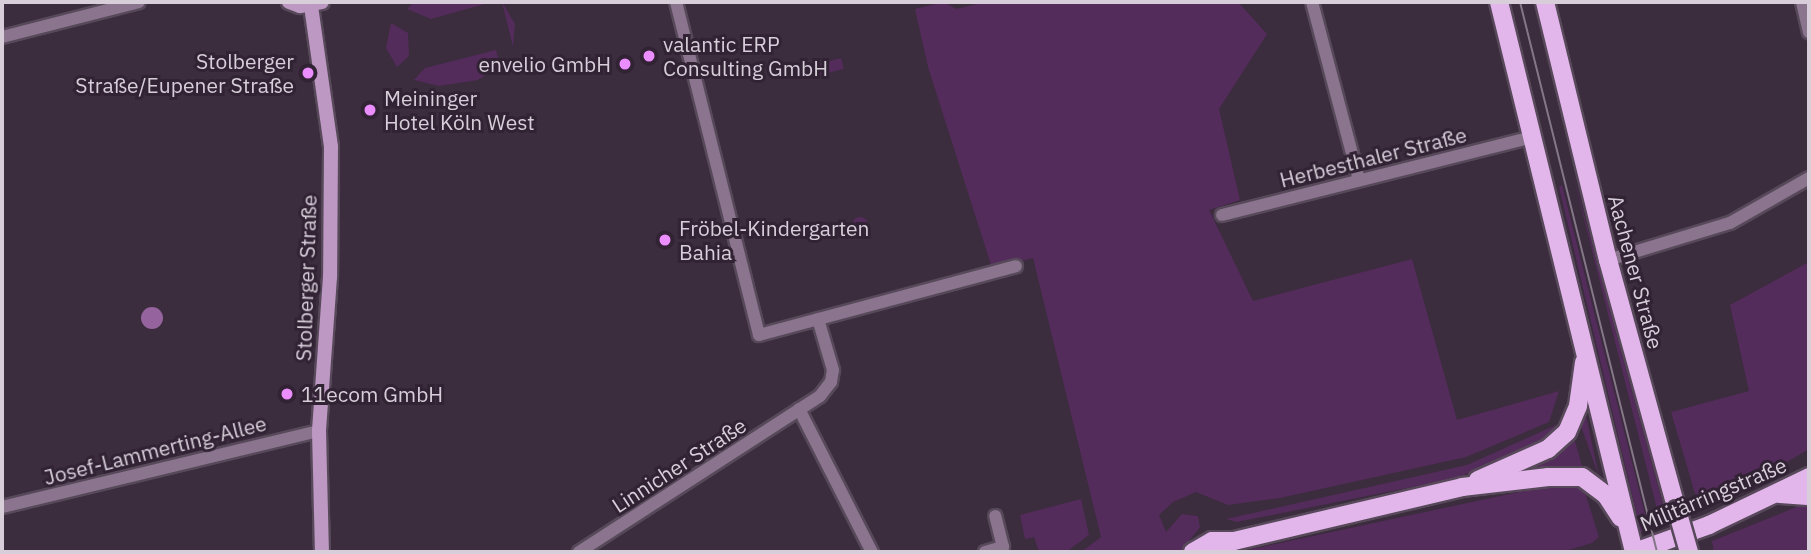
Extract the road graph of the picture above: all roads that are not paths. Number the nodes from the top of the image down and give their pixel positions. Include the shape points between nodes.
1 (139, 2) edge
2 (289, 2) edge
3 (676, 2) edge
4 (1312, 2) edge
5 (1499, 2) edge
6 (1545, 2) edge
7 (1802, 2) edge
8 (317, 4) edge
9 (1809, 32) edge
10 (2, 37) edge
11 (1533, 137) junction
12 (1809, 178) edge
13 (1359, 180) junction
14 (1222, 215) dead end
15 (1608, 260) junction
16 (1016, 266) dead end
17 (818, 319) junction
18 (1584, 337) junction
19 (799, 410) junction
20 (319, 431) junction
21 (1809, 477) edge
22 (1462, 487) junction
23 (1779, 494) junction
24 (1809, 496) edge
25 (2, 507) edge
26 (995, 516) dead end
27 (1627, 527) junction
28 (1229, 547) edge
29 (987, 549) edge
30 (322, 552) edge
31 (579, 552) edge
32 (872, 552) edge
33 (1193, 552) edge
34 (1634, 552) edge
35 (1689, 552) edge

1 - 10 street
2 - 8 street
3 - 17 street via 759,335
4 - 13 street
5 - 11 main road
6 - 15 main road, Aachener Straße
7 - 9 street
8 - 20 street, Stolberger Straße via 331,147 330,277
11 - 13 street, Herbesthaler Straße
11 - 18 main road
12 - 15 street via 1730,223
13 - 14 street, Herbesthaler Straße
15 - 35 main road, Aachener Straße, bridge
16 - 17 street
17 - 19 street, Linnicher Straße via 833,370 831,382
18 - 22 main road via 1582,386 1567,432 1548,449
18 - 27 main road
19 - 31 street, Linnicher Straße
19 - 32 street
20 - 25 street, Josef-Lammerting-Allee
20 - 30 street, Stolberger Straße
21 - 23 main road, Militärringstraße
22 - 27 main road via 1582,477 1606,495
22 - 28 main road
23 - 24 main road
23 - 34 main road, Militärringstraße
26 - 29 street via 1003,547
27 - 34 main road
28 - 33 main road via 1212,541

